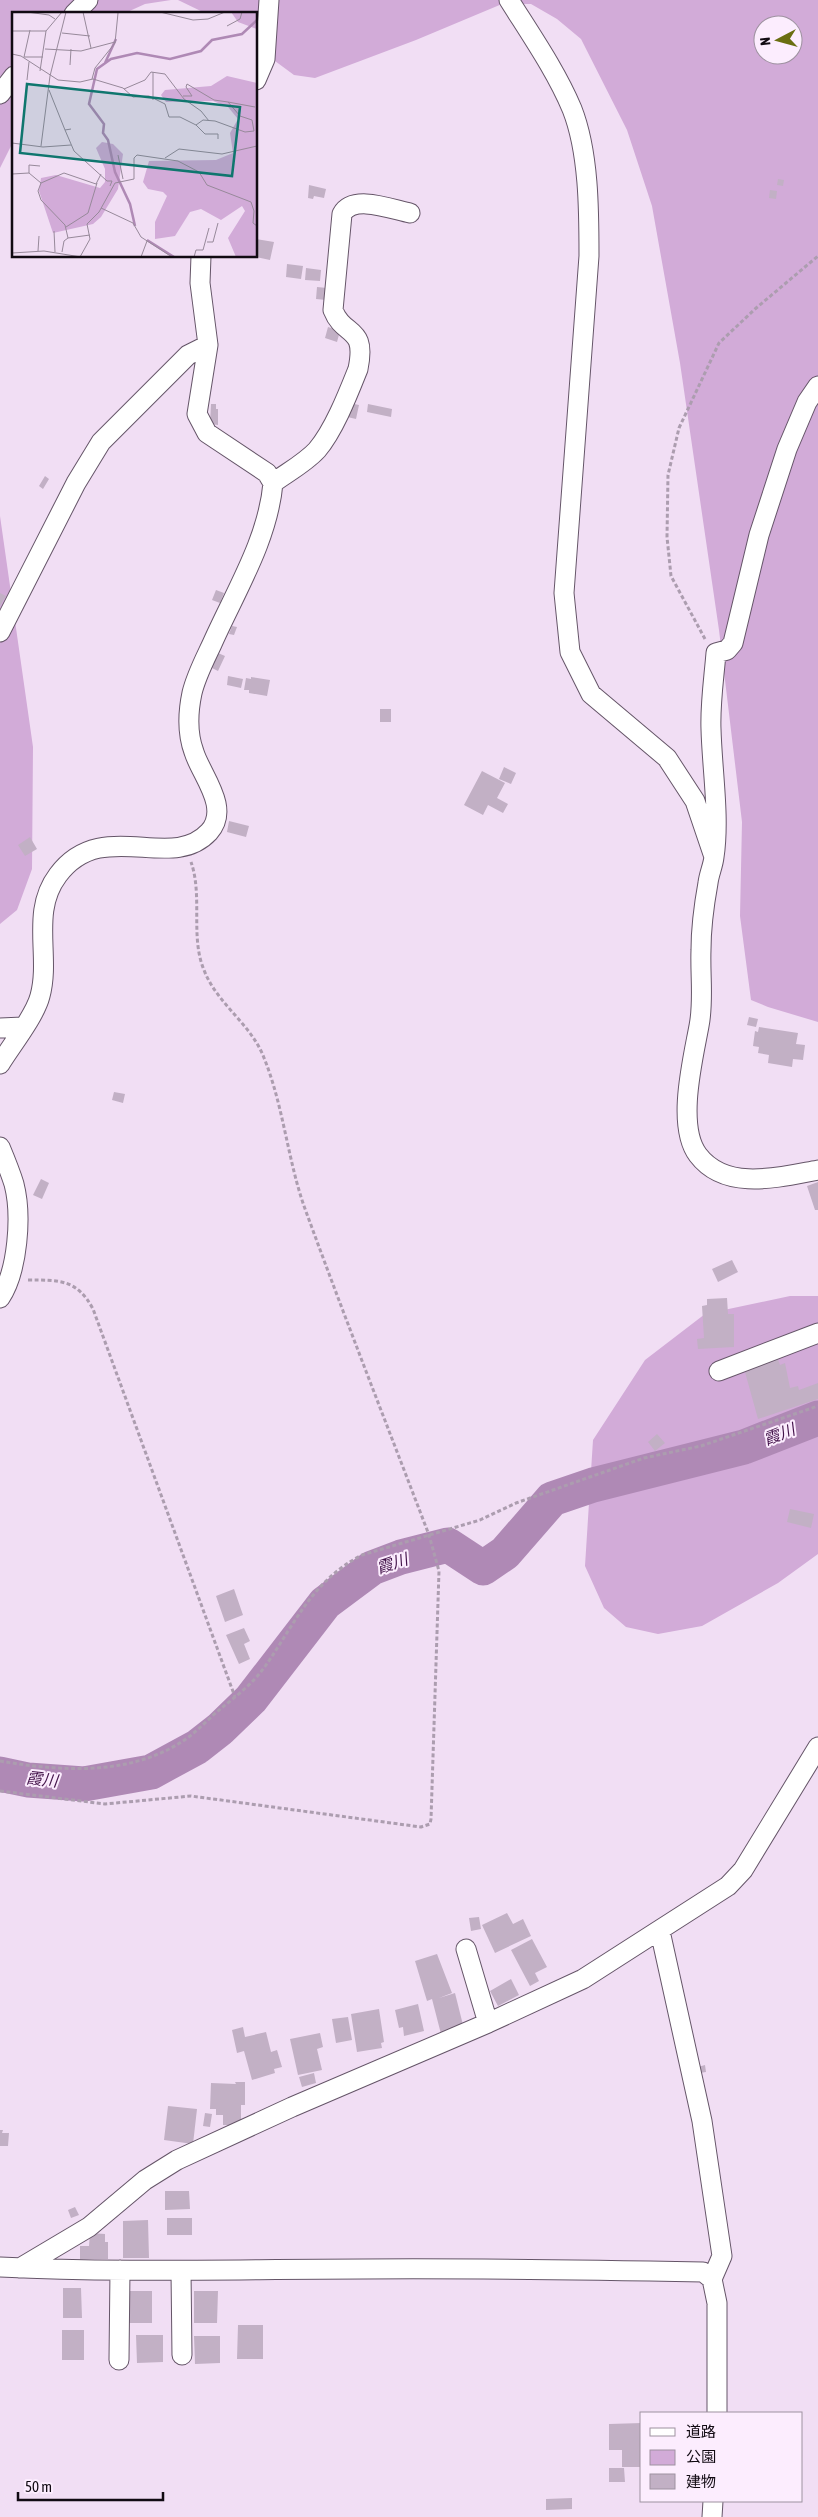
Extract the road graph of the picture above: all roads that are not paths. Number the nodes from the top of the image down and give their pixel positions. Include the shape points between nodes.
1 (88, 0) edge
2 (269, 0) edge
3 (509, 0) edge
4 (76, 12) edge
5 (258, 75) edge
6 (12, 79) edge
7 (0, 94) edge
8 (410, 213) dead end
9 (201, 258) edge
10 (208, 345) junction
11 (818, 386) edge
12 (273, 483) junction
13 (0, 632) edge
14 (714, 857) junction
15 (24, 1027) junction
16 (0, 1028) edge
17 (0, 1064) edge
18 (0, 1147) edge
19 (818, 1170) edge
20 (0, 1298) edge
21 (818, 1333) edge
22 (719, 1371) dead end
23 (818, 1747) edge
24 (660, 1931) junction
25 (466, 1949) dead end
26 (488, 2023) junction
27 (0, 2267) edge
28 (20, 2268) junction
29 (120, 2270) junction
30 (181, 2272) junction
31 (712, 2279) junction
32 (182, 2355) dead end
33 (119, 2360) dead end
34 (717, 2412) edge
35 (713, 2502) edge
36 (712, 2517) edge

1 - 4 street
2 - 5 street via 265,59
3 - 14 street via 572,109 582,144 589,256 564,593 570,652 591,694 667,758 695,801
6 - 7 street
8 - 12 street via 355,204 342,214 333,310 340,324 350,329 359,340 358,369 318,449
9 - 10 street via 200,283
10 - 12 street via 198,402 197,414 201,425 217,440 267,473
10 - 13 street via 188,355 101,442 76,483
11 - 14 street via 807,402 787,449 759,535 733,643 727,650 716,653 711,727
12 - 15 street via 266,526 192,692 189,733 194,753 216,802 210,831 184,848 116,845 97,849 82,854 57,876 44,902 40,998
14 - 19 street via 701,950 702,1011 690,1075 688,1115 692,1142 706,1164 727,1177 783,1177
15 - 16 street
15 - 17 street
18 - 20 street via 14,1184 17,1209 14,1266
21 - 22 street
23 - 24 street via 743,1870 728,1886
24 - 26 street via 583,1979
24 - 31 street via 702,2121 722,2256
25 - 26 street
26 - 28 street via 177,2160 145,2180 89,2227
27 - 28 street
28 - 29 street
29 - 30 street
29 - 33 street
30 - 31 street via 621,2270 703,2272
30 - 32 street
31 - 34 street via 717,2303
35 - 36 street

